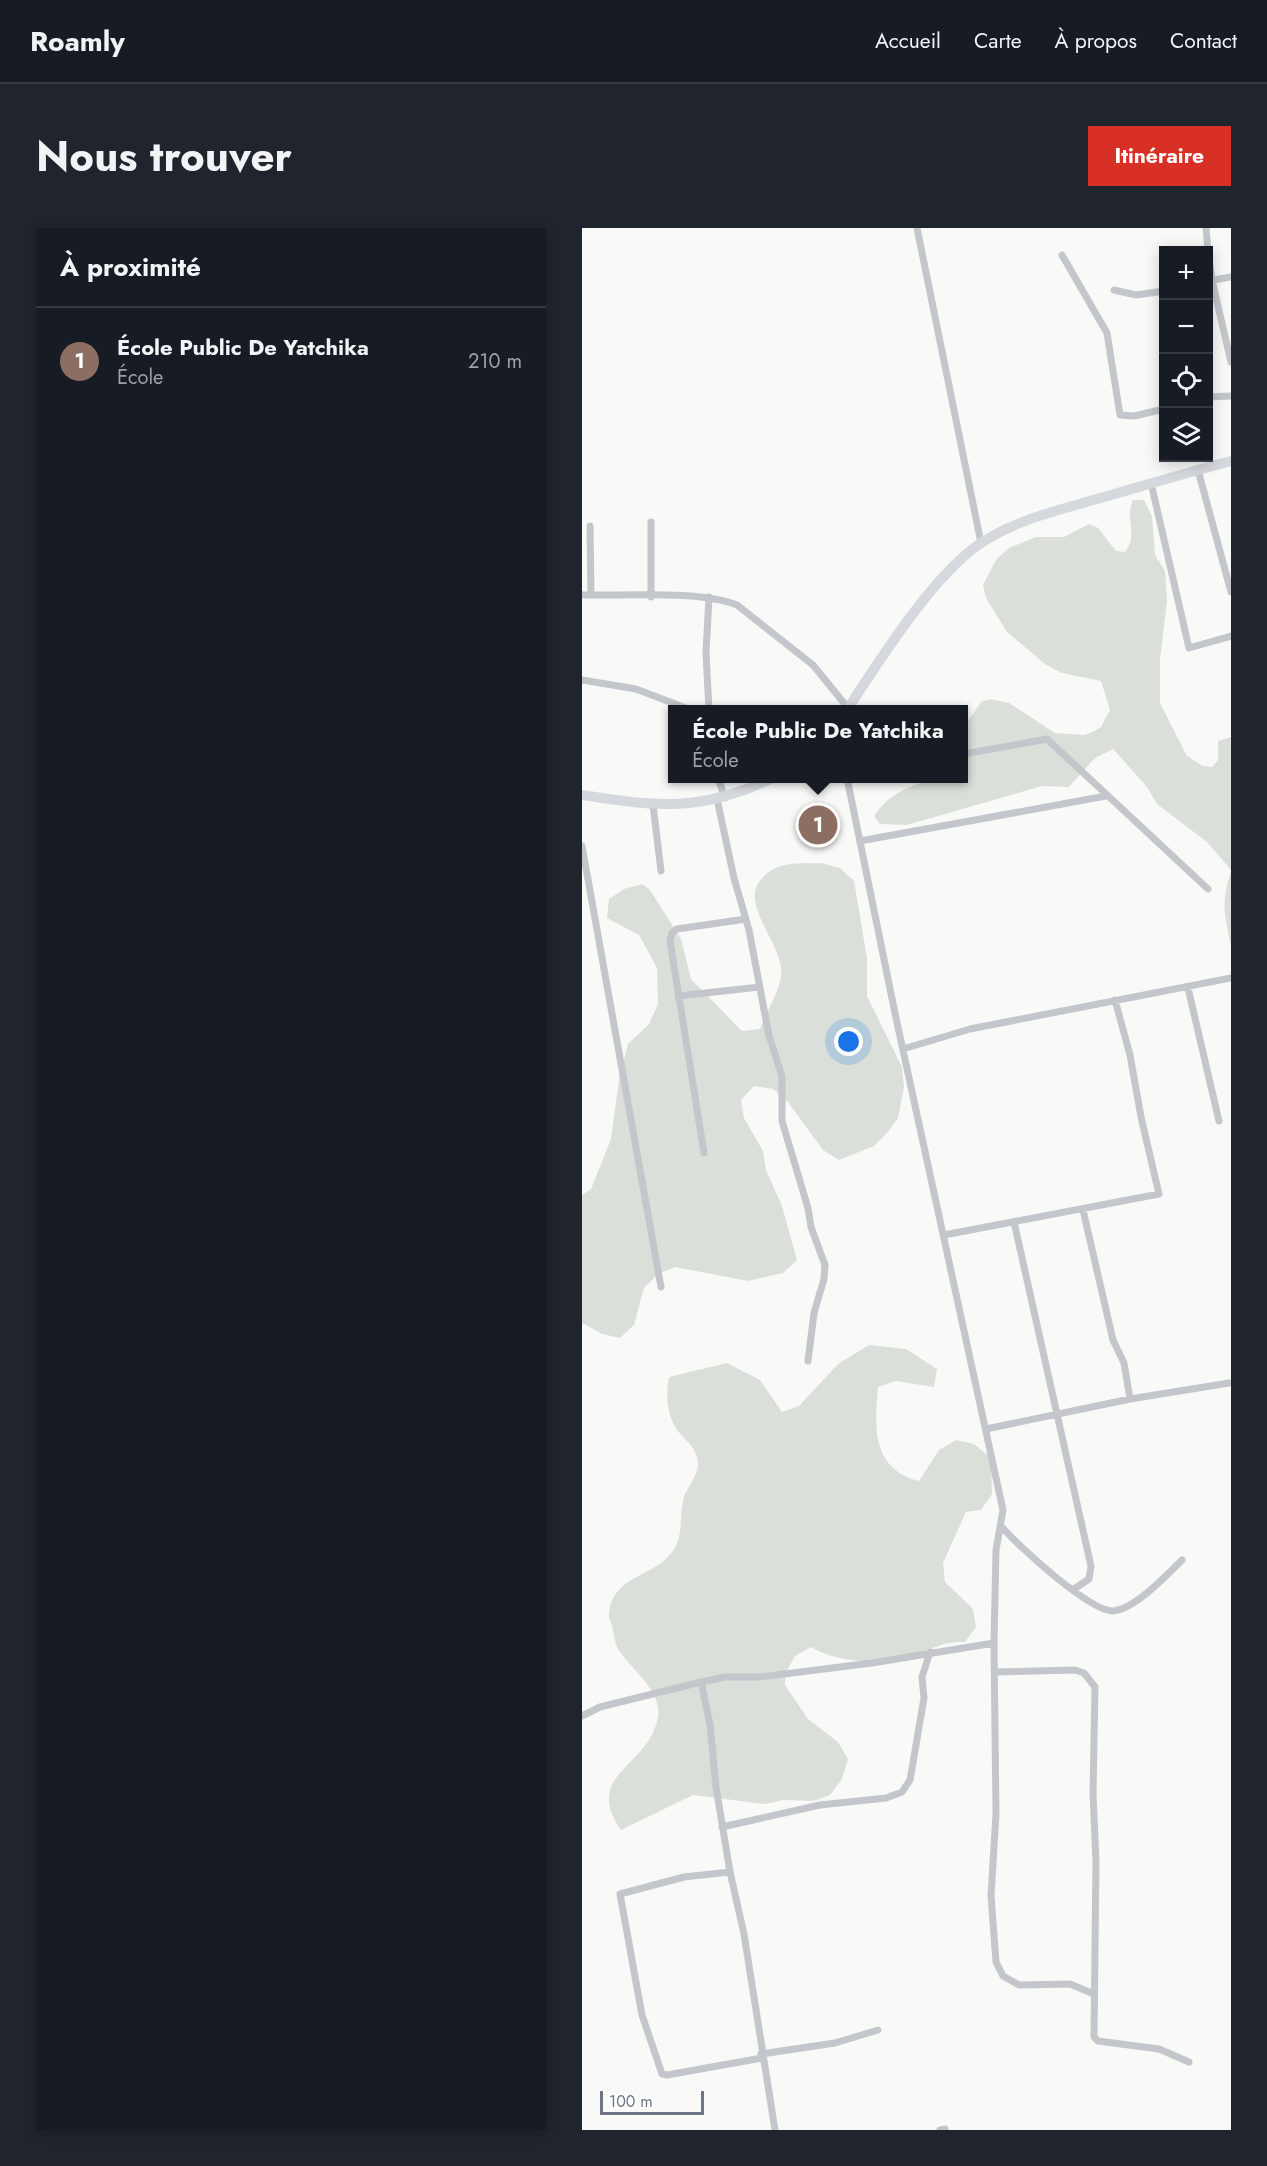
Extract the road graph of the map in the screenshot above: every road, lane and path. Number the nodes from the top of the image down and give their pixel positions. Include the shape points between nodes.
1 (917, 228) edge
2 (1206, 228) edge
3 (1208, 246) edge
4 (1062, 255) dead end
5 (1231, 276) edge
6 (1213, 280) edge
7 (1114, 290) dead end
8 (1159, 292) edge
9 (1213, 293) edge
10 (1231, 362) edge
11 (1231, 396) edge
12 (1213, 397) edge
13 (1159, 410) edge
14 (1231, 461) edge
15 (1198, 470) junction
16 (1151, 483) junction
17 (651, 522) dead end
18 (590, 526) dead end
19 (981, 543) junction
20 (1230, 583) edge
21 (1231, 592) edge
22 (582, 595) edge
23 (591, 596) junction
24 (651, 597) junction
25 (709, 597) junction
26 (1231, 636) edge
27 (582, 680) edge
28 (678, 705) edge
29 (709, 705) edge
30 (845, 705) edge
31 (851, 705) edge
32 (968, 753) edge
33 (719, 783) edge
34 (761, 783) edge
35 (848, 783) edge
36 (582, 795) edge
37 (1106, 796) junction
38 (721, 799) junction
39 (652, 806) junction
40 (860, 841) junction
41 (582, 846) edge
42 (661, 871) dead end
43 (1208, 889) dead end
44 (746, 919) junction
45 (1231, 978) edge
46 (760, 987) junction
47 (1188, 988) junction
48 (678, 996) junction
49 (1115, 1000) junction
50 (903, 1049) junction
51 (1219, 1121) dead end
52 (704, 1154) dead end
53 (1083, 1210) junction
54 (1014, 1222) junction
55 (944, 1235) junction
56 (661, 1287) dead end
57 (808, 1361) dead end
58 (1229, 1383) dead end
59 (1130, 1399) junction
60 (1057, 1416) junction
61 (986, 1429) junction
62 (1001, 1526) junction
63 (1182, 1560) dead end
64 (1074, 1589) junction
65 (994, 1643) junction
66 (930, 1652) junction
67 (995, 1672) junction
68 (700, 1682) junction
69 (582, 1716) edge
70 (722, 1827) junction
71 (730, 1872) junction
72 (1094, 1994) junction
73 (878, 2030) dead end
74 (762, 2056) junction
75 (1189, 2062) dead end
76 (775, 2130) edge

1 - 19 street
2 - 3 street
4 - 13 street via 1107,333 1120,415
5 - 6 street
7 - 8 street via 1136,295
9 - 10 street
11 - 12 street
14 - 15 main road
15 - 16 main road
15 - 20 street
16 - 19 main road via 1013,525
16 - 26 street via 1189,648
17 - 24 street
18 - 23 street
19 - 31 main road via 959,561 930,595
20 - 21 street
22 - 23 street
23 - 24 street
24 - 25 street
25 - 29 street
25 - 30 street via 737,605 775,634 819,671
27 - 28 street via 636,689
32 - 37 street via 1047,739
33 - 38 street
34 - 38 main road
35 - 40 street
36 - 39 main road
37 - 40 street
37 - 43 street
38 - 39 main road
38 - 44 street via 734,878
39 - 42 street
40 - 50 street
41 - 56 street
44 - 46 street
44 - 48 street via 675,930 670,941
45 - 47 street
46 - 48 street
46 - 57 street via 769,1036 782,1076 782,1121 825,1264
47 - 49 street
47 - 51 street
48 - 52 street
49 - 50 street via 970,1029
49 - 53 street via 1160,1193
50 - 55 street
53 - 54 street
53 - 59 street
54 - 55 street
54 - 60 street
55 - 61 street
58 - 59 street
59 - 60 street
60 - 61 street
60 - 64 street via 1091,1566 1089,1579
61 - 62 street via 1003,1510
62 - 64 street via 1050,1574
62 - 65 street via 996,1550
63 - 64 street via 1154,1588 1115,1611 1103,1608
65 - 66 street
65 - 67 street
66 - 68 street
66 - 70 street via 922,1677 924,1698 910,1780 902,1792
67 - 72 street via 991,1896 996,1962 1003,1976 1019,1985 1070,1984
67 - 72 street via 1074,1670 1083,1673 1095,1687
68 - 69 street via 600,1707
68 - 70 street via 710,1724
70 - 71 street
71 - 74 street via 744,1934
71 - 74 street via 638,1888 620,1894 621,1904 642,2015 662,2074
72 - 75 street via 1094,2037 1098,2040 1160,2049
73 - 74 street via 835,2043
74 - 76 street

